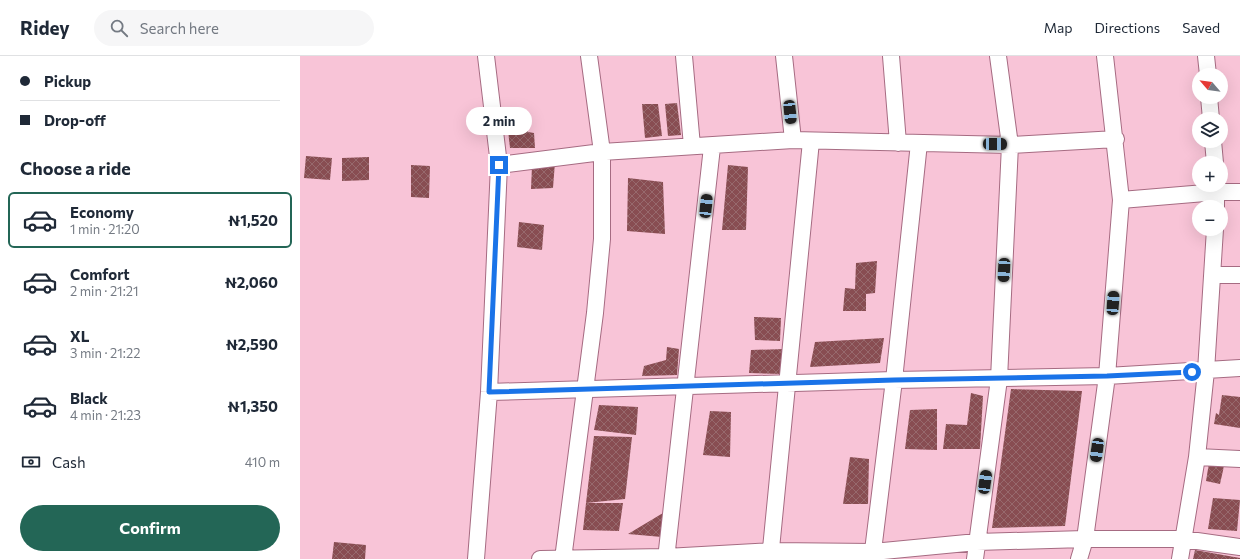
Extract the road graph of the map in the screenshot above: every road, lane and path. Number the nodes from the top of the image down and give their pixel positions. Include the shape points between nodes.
1 (486, 56) edge
2 (590, 56) edge
3 (684, 56) edge
4 (784, 56) edge
5 (891, 56) edge
6 (998, 56) edge
7 (1105, 56) edge
8 (1206, 56) edge
9 (1207, 68) edge
10 (1116, 139) junction
11 (793, 140) junction
12 (811, 141) junction
13 (898, 143) junction
14 (919, 143) junction
15 (1010, 145) junction
16 (692, 146) junction
17 (712, 146) junction
18 (602, 152) junction
19 (499, 165) junction
20 (1240, 192) edge
21 (1217, 195) edge
22 (1121, 200) junction
23 (1215, 236) edge
24 (1213, 275) junction
25 (1240, 275) edge
26 (1240, 368) edge
27 (1206, 371) junction
28 (1107, 376) junction
29 (999, 379) junction
30 (894, 380) junction
31 (788, 384) junction
32 (685, 387) junction
33 (585, 390) junction
34 (489, 392) junction
35 (1197, 457) junction
36 (1240, 459) edge
37 (1085, 539) junction
38 (1182, 539) junction
39 (977, 542) junction
40 (1240, 547) edge
41 (771, 555) edge
42 (872, 556) edge
43 (666, 558) edge
44 (476, 559) edge
45 (540, 559) edge
46 (563, 559) edge
47 (975, 559) edge
48 (1079, 559) edge
49 (1180, 559) edge

1 - 19 street
2 - 18 street
3 - 16 street
4 - 11 street
5 - 13 street
6 - 15 street
7 - 10 street
8 - 9 street
10 - 15 street
10 - 22 street
11 - 12 street
11 - 17 street
12 - 13 street
12 - 31 street
13 - 14 street
14 - 15 street
14 - 30 street
15 - 29 street
16 - 17 street
16 - 18 street
17 - 32 street
18 - 19 street
18 - 33 street via 602,239
19 - 34 street
20 - 21 street
21 - 22 street
22 - 28 street
23 - 24 street
24 - 25 street
24 - 27 street
26 - 27 street
27 - 28 street
27 - 35 street
28 - 29 street
28 - 37 street
29 - 30 street
29 - 39 street
30 - 31 street
30 - 42 street
31 - 32 street
31 - 41 street
32 - 33 street
32 - 43 street
33 - 34 street
33 - 46 street
34 - 44 street
35 - 36 street
35 - 38 street
37 - 38 street
37 - 39 street
37 - 48 street
38 - 40 street
38 - 49 street
39 - 42 street
39 - 47 street
41 - 42 street
41 - 43 street
43 - 46 street
45 - 46 street

